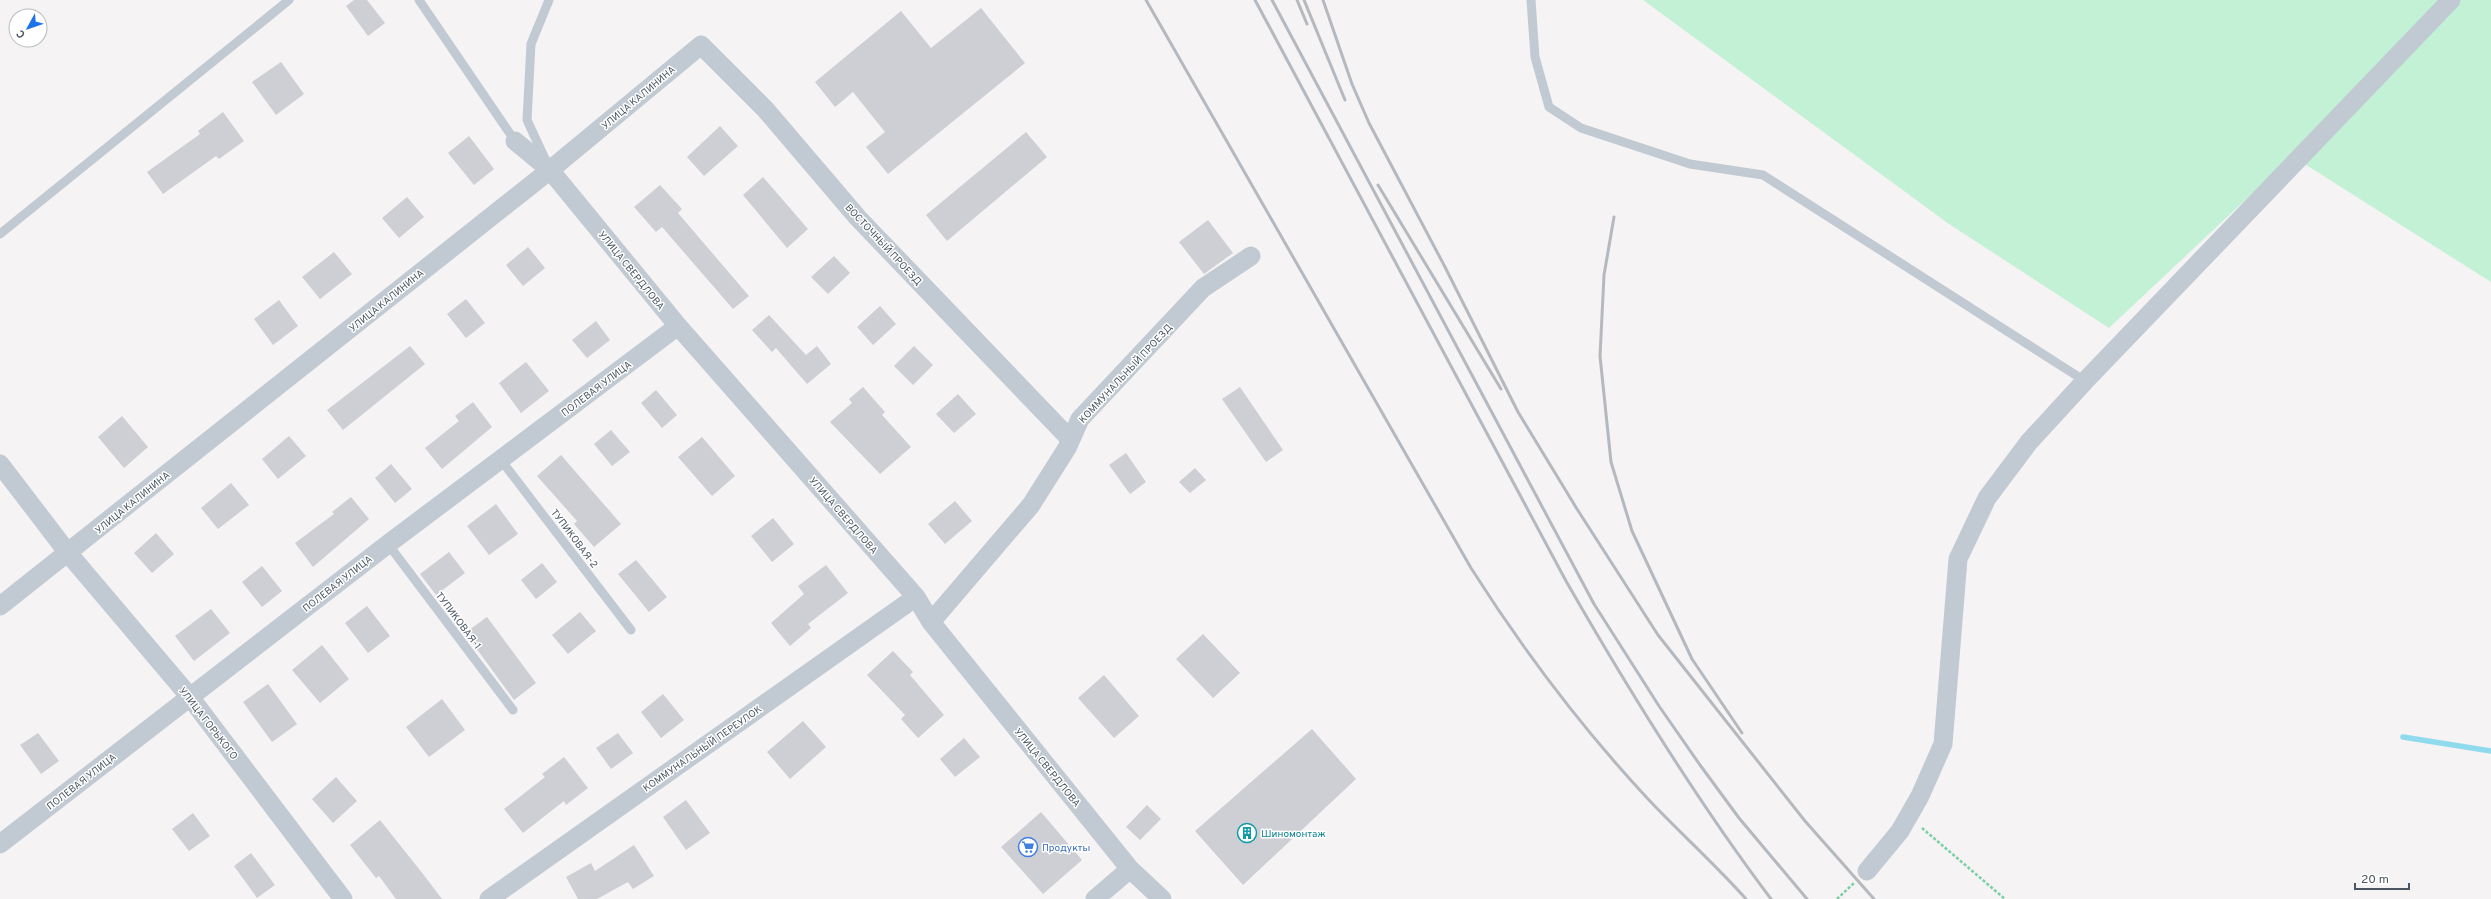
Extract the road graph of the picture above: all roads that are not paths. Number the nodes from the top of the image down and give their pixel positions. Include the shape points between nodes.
1 (289, 0) edge
2 (419, 0) edge
3 (549, 0) edge
4 (1531, 0) edge
5 (2451, 0) edge
6 (701, 45) joint
7 (515, 141) joint
8 (550, 170) junction
9 (0, 234) edge
10 (1251, 256) dead end
11 (678, 326) junction
12 (2085, 381) junction
13 (1070, 440) junction
14 (501, 460) junction
15 (0, 464) edge
16 (388, 544) junction
17 (68, 553) junction
18 (916, 597) junction
19 (0, 606) edge
20 (931, 622) junction
21 (631, 630) dead end
22 (190, 696) junction
23 (513, 710) dead end
24 (0, 844) edge
25 (1130, 869) junction
26 (1866, 871) road end
27 (343, 899) edge
28 (489, 899) edge
29 (1095, 899) edge
30 (1162, 899) edge

1 - 9 lane
2 - 7 lane
3 - 8 lane via 531,44 527,120
4 - 12 lane via 1535,57 1549,106 1581,128 1690,164 1763,174
5 - 12 street
6 - 8 street, УЛИЦА КАЛИНИНА
6 - 13 street, ВОСТОЧНЫЙ ПРОЕЗД via 765,109 858,218
7 - 8 street, УЛИЦА СВЕРДЛОВА
8 - 11 street, УЛИЦА СВЕРДЛОВА
8 - 17 street, УЛИЦА КАЛИНИНА
10 - 13 street, КОММУНАЛЬНЫЙ ПРОЕЗД via 1204,288 1080,419
11 - 14 street, ПОЛЕВАЯ УЛИЦА
11 - 18 street, УЛИЦА СВЕРДЛОВА
12 - 26 street via 2029,442 1987,498 1958,560 1943,744 1920,796 1900,831
13 - 20 street, КОММУНАЛЬНЫЙ ПРОЕЗД via 1068,448 1031,505
14 - 16 street, ПОЛЕВАЯ УЛИЦА
14 - 21 lane, ТУПИКОВАЯ-2
15 - 17 street, УЛИЦА ГОРЬКОГО
16 - 22 street, ПОЛЕВАЯ УЛИЦА
16 - 23 lane, ТУПИКОВАЯ-1
17 - 19 street, УЛИЦА КАЛИНИНА
17 - 22 street, УЛИЦА ГОРЬКОГО
18 - 20 street, УЛИЦА СВЕРДЛОВА
18 - 28 street, КОММУНАЛЬНЫЙ ПЕРЕУЛОК
20 - 25 street, УЛИЦА СВЕРДЛОВА
22 - 24 street, ПОЛЕВАЯ УЛИЦА
22 - 27 street, УЛИЦА ГОРЬКОГО
25 - 29 street
25 - 30 street, УЛИЦА СВЕРДЛОВА

